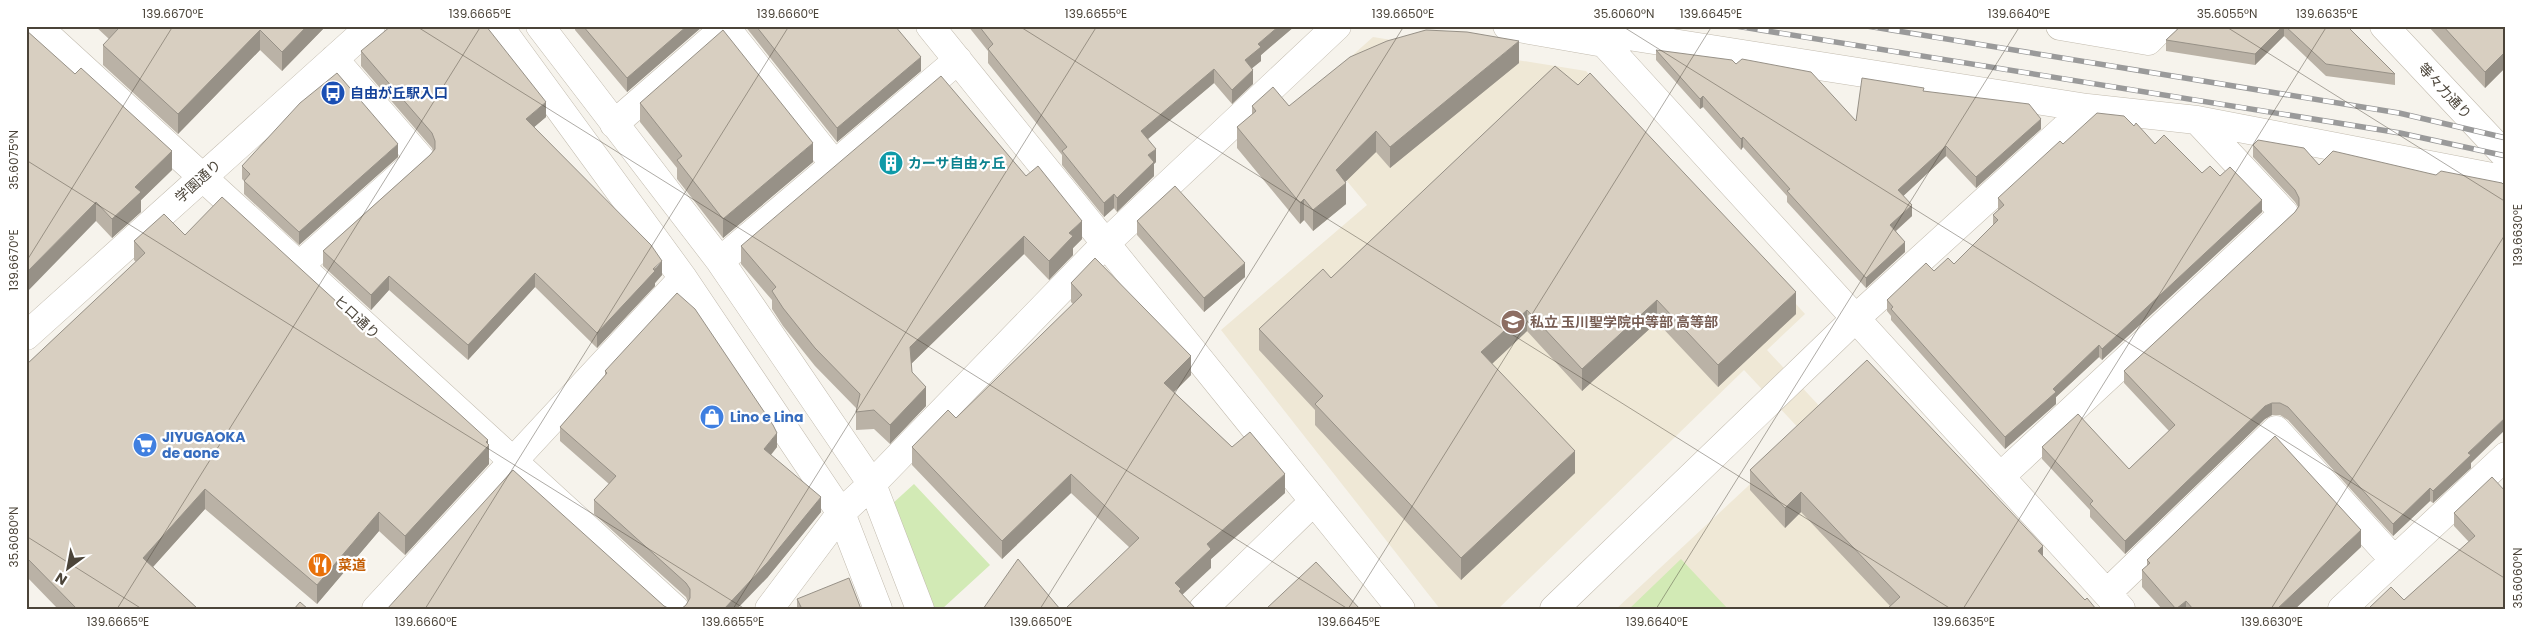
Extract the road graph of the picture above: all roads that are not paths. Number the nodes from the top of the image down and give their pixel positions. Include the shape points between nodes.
1 (38, 26) edge
2 (371, 26) edge
3 (499, 26) edge
4 (540, 26) edge
5 (930, 26) edge
6 (1337, 26) edge
7 (1507, 26) edge
8 (2060, 26) edge
9 (2384, 26) edge
10 (727, 27) edge
11 (2156, 33) edge
12 (1604, 43) junction
13 (334, 59) junction
14 (958, 60) junction
15 (2087, 108) junction
16 (2197, 120) junction
17 (614, 124) junction
18 (2506, 156) edge
19 (834, 164) junction
20 (203, 177) junction
21 (2506, 178) edge
22 (1106, 243) junction
23 (720, 261) junction
24 (300, 265) junction
25 (683, 278) junction
26 (1856, 318) junction
27 (26, 336) edge
28 (2505, 459) edge
29 (514, 462) junction
30 (2000, 477) junction
31 (872, 484) junction
32 (1314, 501) junction
33 (841, 513) junction
34 (2394, 560) junction
35 (2114, 601) edge
36 (376, 609) edge
37 (675, 609) edge
38 (769, 609) edge
39 (878, 609) edge
40 (920, 609) edge
41 (1203, 609) edge
42 (1401, 609) edge
43 (1554, 609) edge
44 (2342, 609) edge

1 - 20 street, ヒロ通り
2 - 13 street, 学園通り
3 - 25 street
4 - 17 street
5 - 14 street
6 - 22 street
7 - 12 street
8 - 11 street
9 - 18 street, 等々力通り
10 - 17 street
10 - 19 street
12 - 15 street via 1622,35
12 - 26 street
13 - 20 street, 学園通り
13 - 24 street via 420,158
14 - 19 street
14 - 22 street
15 - 16 street
15 - 26 street
16 - 21 street
16 - 30 street via 2284,213
17 - 23 street
19 - 23 street
20 - 24 street, ヒロ通り
20 - 27 street, 学園通り
22 - 31 street
22 - 32 street
23 - 31 street
24 - 29 street, ヒロ通り
25 - 29 street
25 - 33 street
26 - 30 street
26 - 43 street
28 - 34 street
29 - 36 street
29 - 37 street, ヒロ通り
30 - 35 street
31 - 33 street
31 - 40 street
32 - 41 street
32 - 42 street
33 - 38 street
33 - 39 street
34 - 35 street via 2276,430
34 - 44 street

